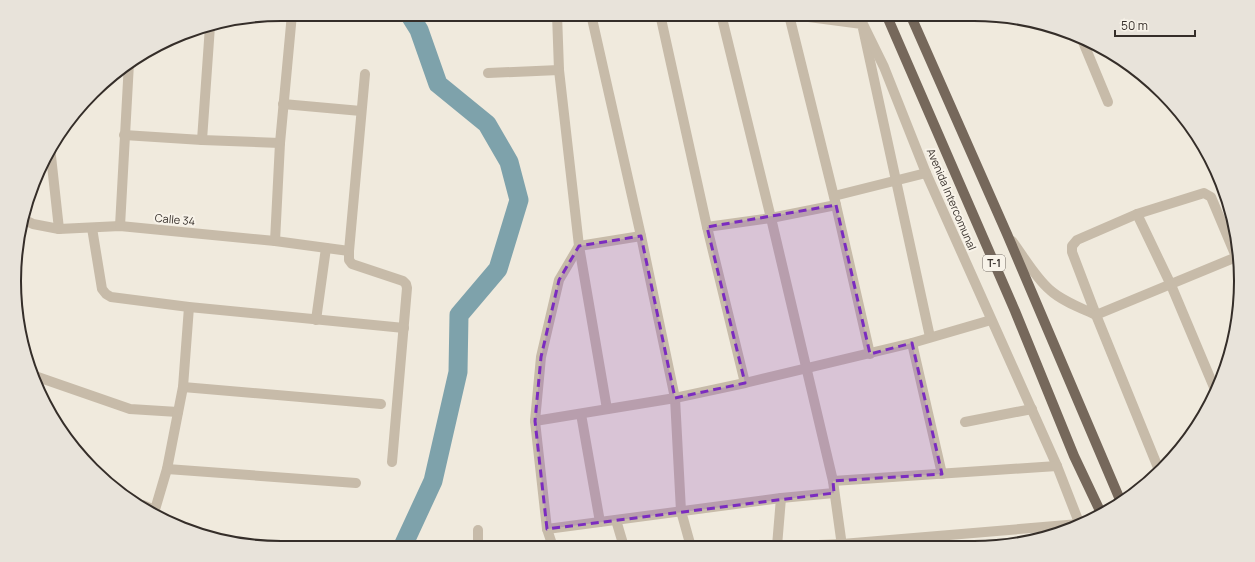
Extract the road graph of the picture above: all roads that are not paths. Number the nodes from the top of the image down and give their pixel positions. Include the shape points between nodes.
1 (291, 21) edge
2 (558, 21) edge
3 (593, 21) edge
4 (662, 21) edge
5 (723, 21) edge
6 (790, 21) edge
7 (840, 21) edge
8 (861, 21) edge
9 (889, 21) edge
10 (913, 21) edge
11 (862, 24) junction
12 (210, 31) edge
13 (1085, 46) edge
14 (559, 70) junction
15 (128, 71) edge
16 (488, 73) dead end
17 (365, 74) dead end
18 (1108, 102) dead end
19 (283, 104) junction
20 (361, 111) junction
21 (124, 135) junction
22 (202, 140) junction
23 (280, 143) junction
24 (51, 160) edge
25 (926, 173) junction
26 (895, 181) junction
27 (835, 201) junction
28 (1137, 214) junction
29 (771, 218) junction
30 (28, 222) edge
31 (120, 226) junction
32 (707, 227) junction
33 (92, 228) junction
34 (59, 229) junction
35 (1007, 234) junction
36 (641, 236) junction
37 (275, 241) junction
38 (1232, 245) edge
39 (579, 246) junction
40 (326, 248) junction
41 (349, 251) junction
42 (1233, 262) edge
43 (1171, 285) junction
44 (189, 307) junction
45 (1096, 315) junction
46 (316, 320) junction
47 (992, 320) junction
48 (404, 328) junction
49 (930, 338) junction
50 (912, 343) junction
51 (870, 354) junction
52 (806, 369) junction
53 (40, 378) edge
54 (745, 383) junction
55 (1212, 384) edge
56 (183, 387) junction
57 (675, 398) junction
58 (381, 404) dead end
59 (607, 409) junction
60 (1032, 409) junction
61 (178, 412) junction
62 (581, 414) junction
63 (535, 421) junction
64 (965, 422) dead end
65 (392, 462) dead end
66 (1057, 466) junction
67 (1157, 466) edge
68 (167, 469) junction
69 (942, 474) junction
70 (833, 481) junction
71 (356, 484) dead end
72 (834, 493) junction
73 (1119, 497) edge
74 (781, 498) junction
75 (156, 509) edge
76 (1099, 509) edge
77 (681, 511) junction
78 (1078, 519) edge
79 (616, 520) junction
80 (600, 522) junction
81 (1061, 526) edge
82 (547, 529) junction
83 (478, 530) dead end
84 (478, 541) edge
85 (551, 541) edge
86 (622, 541) edge
87 (689, 541) edge
88 (777, 541) edge
89 (841, 541) edge
90 (887, 541) edge

1 - 19 street
2 - 14 street
3 - 36 street
4 - 32 street
5 - 29 street
6 - 27 street
7 - 11 street
8 - 11 street, Avenida Intercomunal
9 - 76 main road, Avenida Intercomunal / T-1 via 1074,456
10 - 35 main road, T-1
11 - 25 street, Avenida Intercomunal via 884,67
11 - 26 street
12 - 22 street
13 - 18 street
14 - 16 street
14 - 39 street
15 - 21 street
17 - 20 street
19 - 20 street
19 - 23 street
20 - 41 street
21 - 22 street
21 - 31 street
22 - 23 street
23 - 37 street
24 - 34 street
25 - 26 street
25 - 47 street, Avenida Intercomunal
26 - 27 street
26 - 49 street
27 - 29 street
27 - 51 street
28 - 38 street via 1204,193 1208,194
28 - 43 street
28 - 45 street via 1077,240 1072,246
29 - 32 street
29 - 52 street
30 - 34 street, Calle 34
31 - 33 street, Calle 34
31 - 37 street, Calle 34
32 - 54 street
33 - 34 street, Calle 34
33 - 44 street via 102,289 106,294 111,297
35 - 45 street via 1050,290
35 - 73 main road, T-1
36 - 39 street
36 - 57 street
37 - 40 street, Calle 34
39 - 59 street
39 - 63 street via 559,280 540,357
40 - 41 street, Calle 34
40 - 46 street
41 - 48 street via 349,260 352,264 406,284
42 - 43 street
43 - 45 street
43 - 55 street
44 - 46 street
44 - 56 street
45 - 67 street
46 - 48 street
47 - 49 street
47 - 60 street, Avenida Intercomunal
48 - 65 street
49 - 50 street
50 - 51 street
50 - 69 street
51 - 52 street
52 - 54 street
52 - 70 street
53 - 61 street via 130,409
54 - 57 street
56 - 58 street
56 - 61 street
57 - 59 street
57 - 77 street
59 - 62 street
60 - 64 street
60 - 66 street, Avenida Intercomunal
61 - 68 street
62 - 63 street
62 - 80 street
63 - 82 street
66 - 69 street
66 - 78 street, Avenida Intercomunal
68 - 71 street
68 - 75 street
69 - 70 street
70 - 72 street
72 - 74 street
72 - 89 street
74 - 77 street
74 - 88 street
77 - 79 street
77 - 87 street
79 - 80 street
79 - 86 street
80 - 82 street
81 - 90 street
82 - 85 street
83 - 84 street

